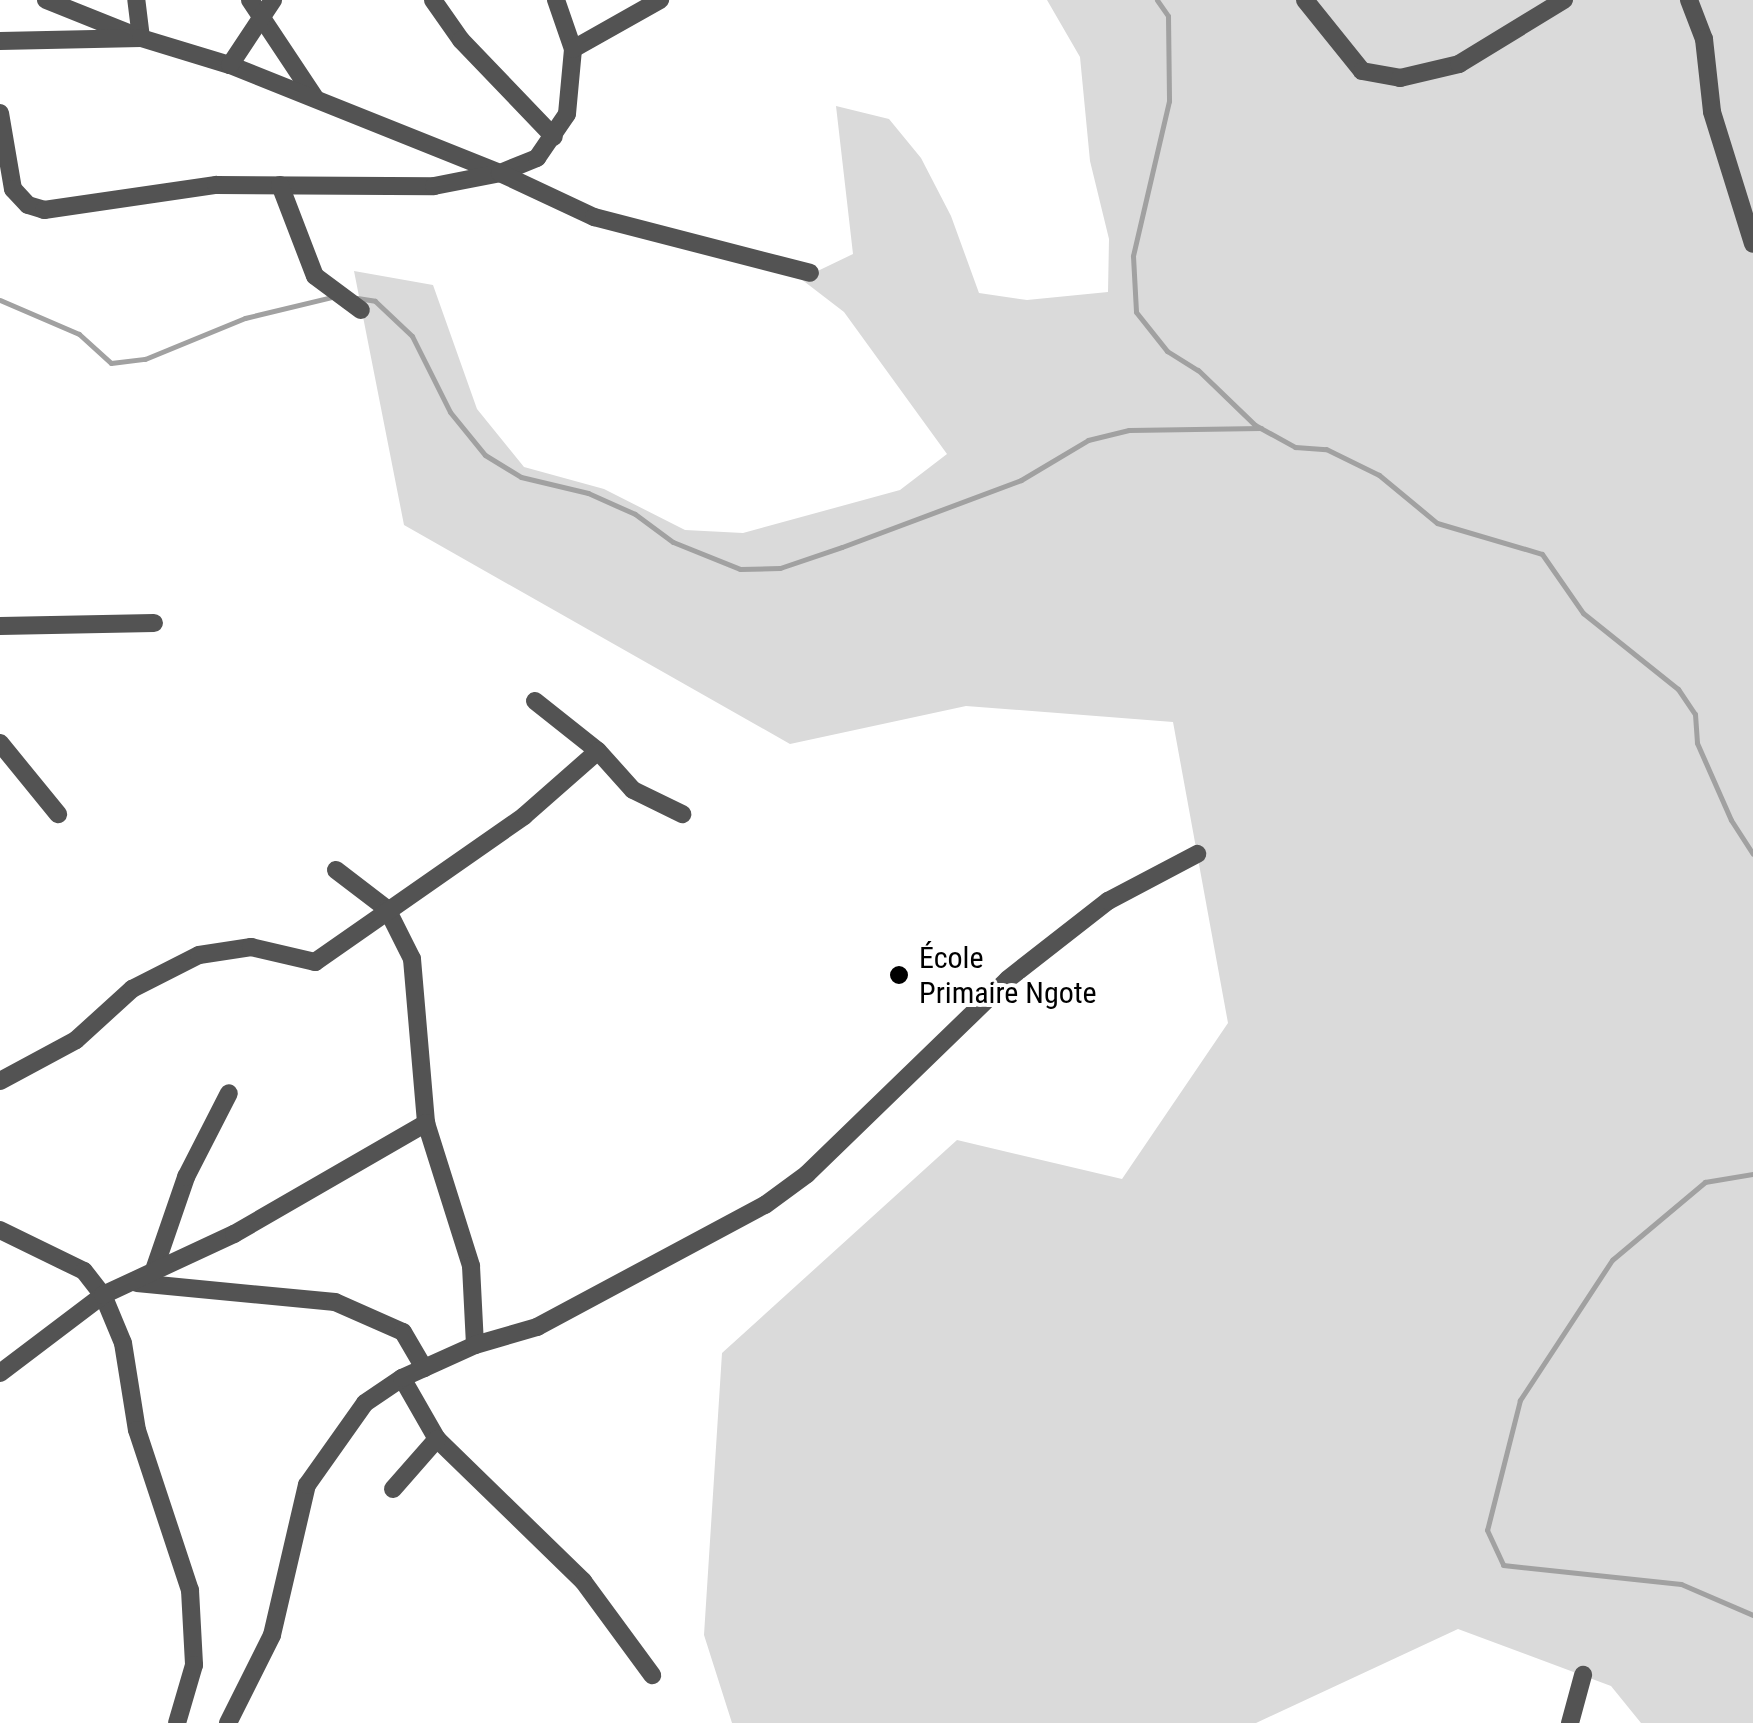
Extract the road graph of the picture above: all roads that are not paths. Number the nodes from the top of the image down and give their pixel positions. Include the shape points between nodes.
1 (46, 0) edge
2 (136, 0) edge
3 (433, 0) edge
4 (556, 0) edge
5 (660, 0) edge
6 (1304, 0) edge
7 (1564, 0) edge
8 (1688, 0) edge
9 (262, 4) edge
10 (142, 38) junction
11 (0, 41) edge
12 (573, 49) junction
13 (230, 65) junction
14 (315, 98) junction
15 (0, 114) edge
16 (554, 137) junction
17 (500, 173) junction
18 (280, 185) junction
19 (1753, 244) edge
20 (810, 273) dead end
21 (361, 310) dead end
22 (154, 622) dead end
23 (0, 626) edge
24 (535, 701) dead end
25 (0, 743) edge
26 (598, 751) junction
27 (58, 814) dead end
28 (682, 814) dead end
29 (1198, 854) dead end
30 (336, 870) dead end
31 (388, 909) junction
32 (0, 1082) edge
33 (229, 1094) dead end
34 (426, 1123) junction
35 (0, 1230) edge
36 (153, 1272) junction
37 (131, 1283) junction
38 (104, 1296) junction
39 (476, 1345) junction
40 (424, 1368) junction
41 (0, 1373) edge
42 (402, 1378) junction
43 (437, 1439) junction
44 (393, 1489) dead end
45 (652, 1675) dead end
46 (1584, 1676) dead end
47 (177, 1722) edge
48 (228, 1723) edge
49 (1570, 1723) edge

1 - 10 street
2 - 10 street
3 - 16 street via 461,40
4 - 12 street
5 - 12 street
6 - 7 street via 1362,71 1400,78 1459,64
8 - 19 street via 1704,38 1712,112
9 - 13 street
9 - 14 street
10 - 11 street
10 - 13 street
12 - 16 street via 567,114
13 - 14 street
14 - 17 street
15 - 18 street via 14,189 28,205 44,210 216,185
16 - 17 street via 537,158
17 - 18 street via 434,186
17 - 20 street via 594,217
18 - 21 street via 315,276
22 - 23 street
24 - 26 street
25 - 27 street
26 - 28 street via 633,790
26 - 31 street via 524,816
29 - 39 street via 1108,901 1008,979 807,1174 765,1205 537,1327
30 - 31 street
31 - 32 street via 315,962 251,946 199,955 132,989 76,1040
31 - 34 street via 412,958
33 - 36 street via 186,1176
34 - 36 street via 234,1234
34 - 39 street via 471,1266
35 - 38 street via 59,1254
36 - 37 street
37 - 38 street
37 - 40 street via 335,1302 403,1332
38 - 41 street
38 - 47 street via 122,1342 137,1430 190,1590 194,1665
39 - 40 street
40 - 42 street
42 - 43 street
42 - 48 street via 365,1403 307,1485 272,1635
43 - 44 street
43 - 45 street via 583,1581
46 - 49 street

